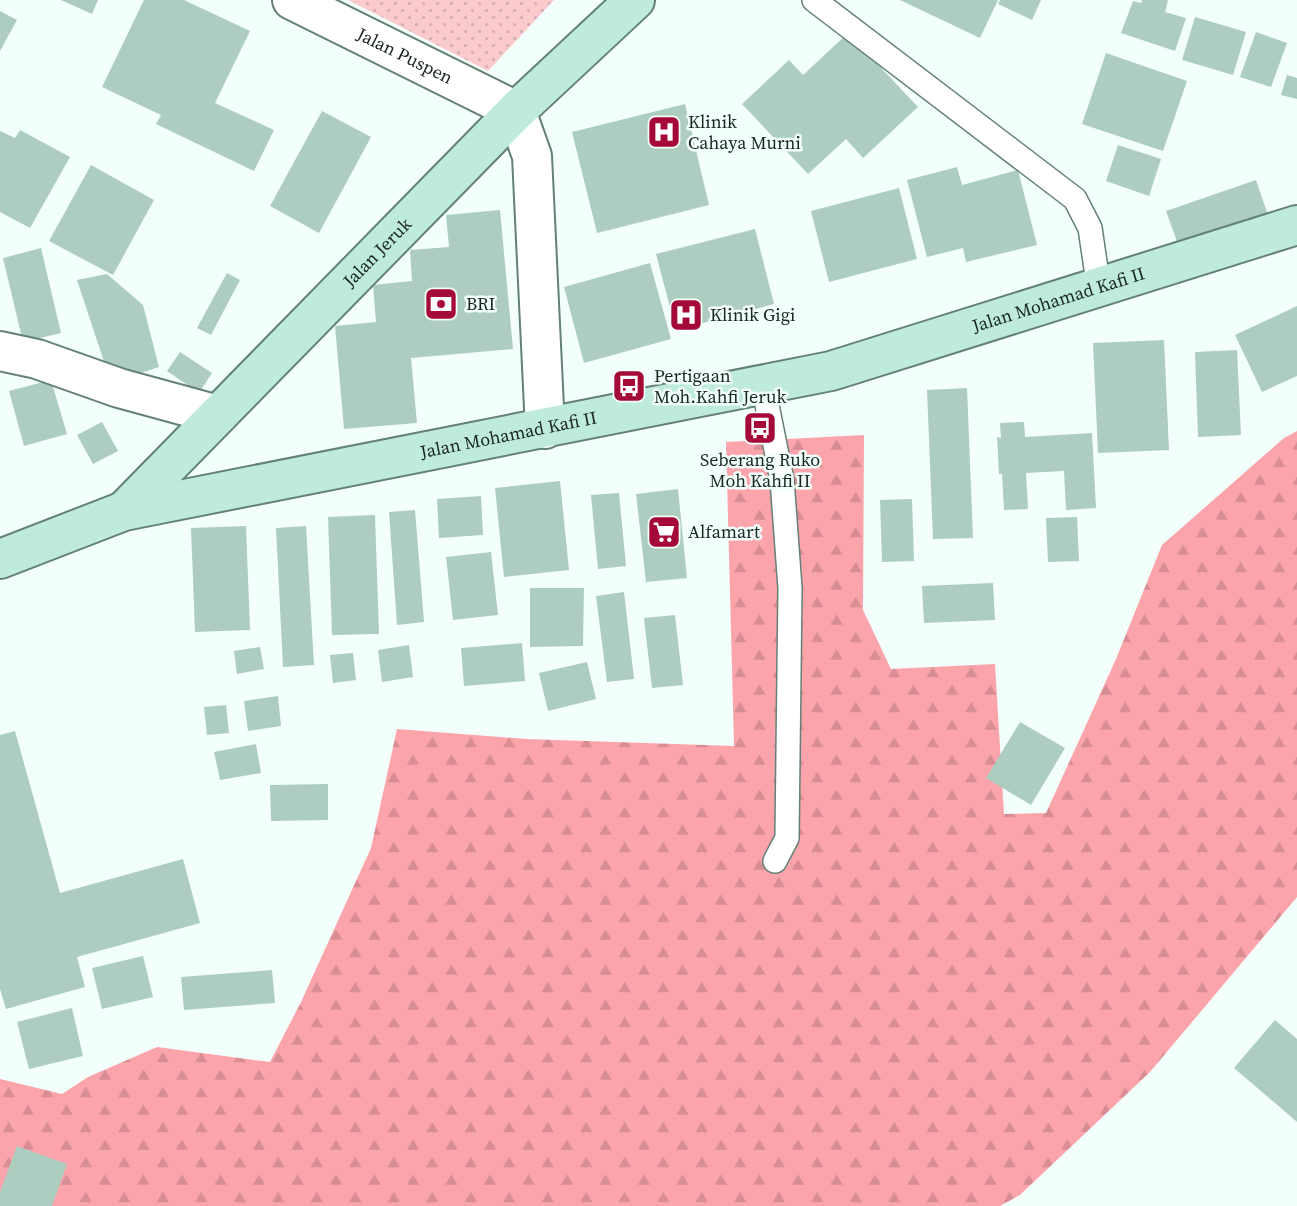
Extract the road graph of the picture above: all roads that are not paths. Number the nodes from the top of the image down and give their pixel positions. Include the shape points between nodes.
1 (292, 0) edge
2 (635, 0) edge
3 (814, 0) edge
4 (516, 111) junction
5 (1297, 225) edge
6 (1099, 289) junction
7 (0, 351) edge
8 (763, 385) junction
9 (218, 415) junction
10 (545, 429) junction
11 (124, 511) junction
12 (0, 559) edge
13 (775, 861) dead end

1 - 4 street, Jalan Puspen
2 - 4 main road, Jalan Jeruk
3 - 6 lane via 1076,199 1090,228
4 - 9 main road, Jalan Jeruk
4 - 10 street via 532,156
5 - 6 main road, Jalan Mohamad Kafi II
6 - 8 main road, Jalan Mohamad Kafi II via 831,371
7 - 9 street
8 - 10 main road, Jalan Mohamad Kafi II
8 - 13 lane via 782,480 790,588 787,838
9 - 11 main road, Jalan Jeruk
10 - 11 main road, Jalan Mohamad Kafi II
11 - 12 main road, Jalan Mohamad Kafi II

